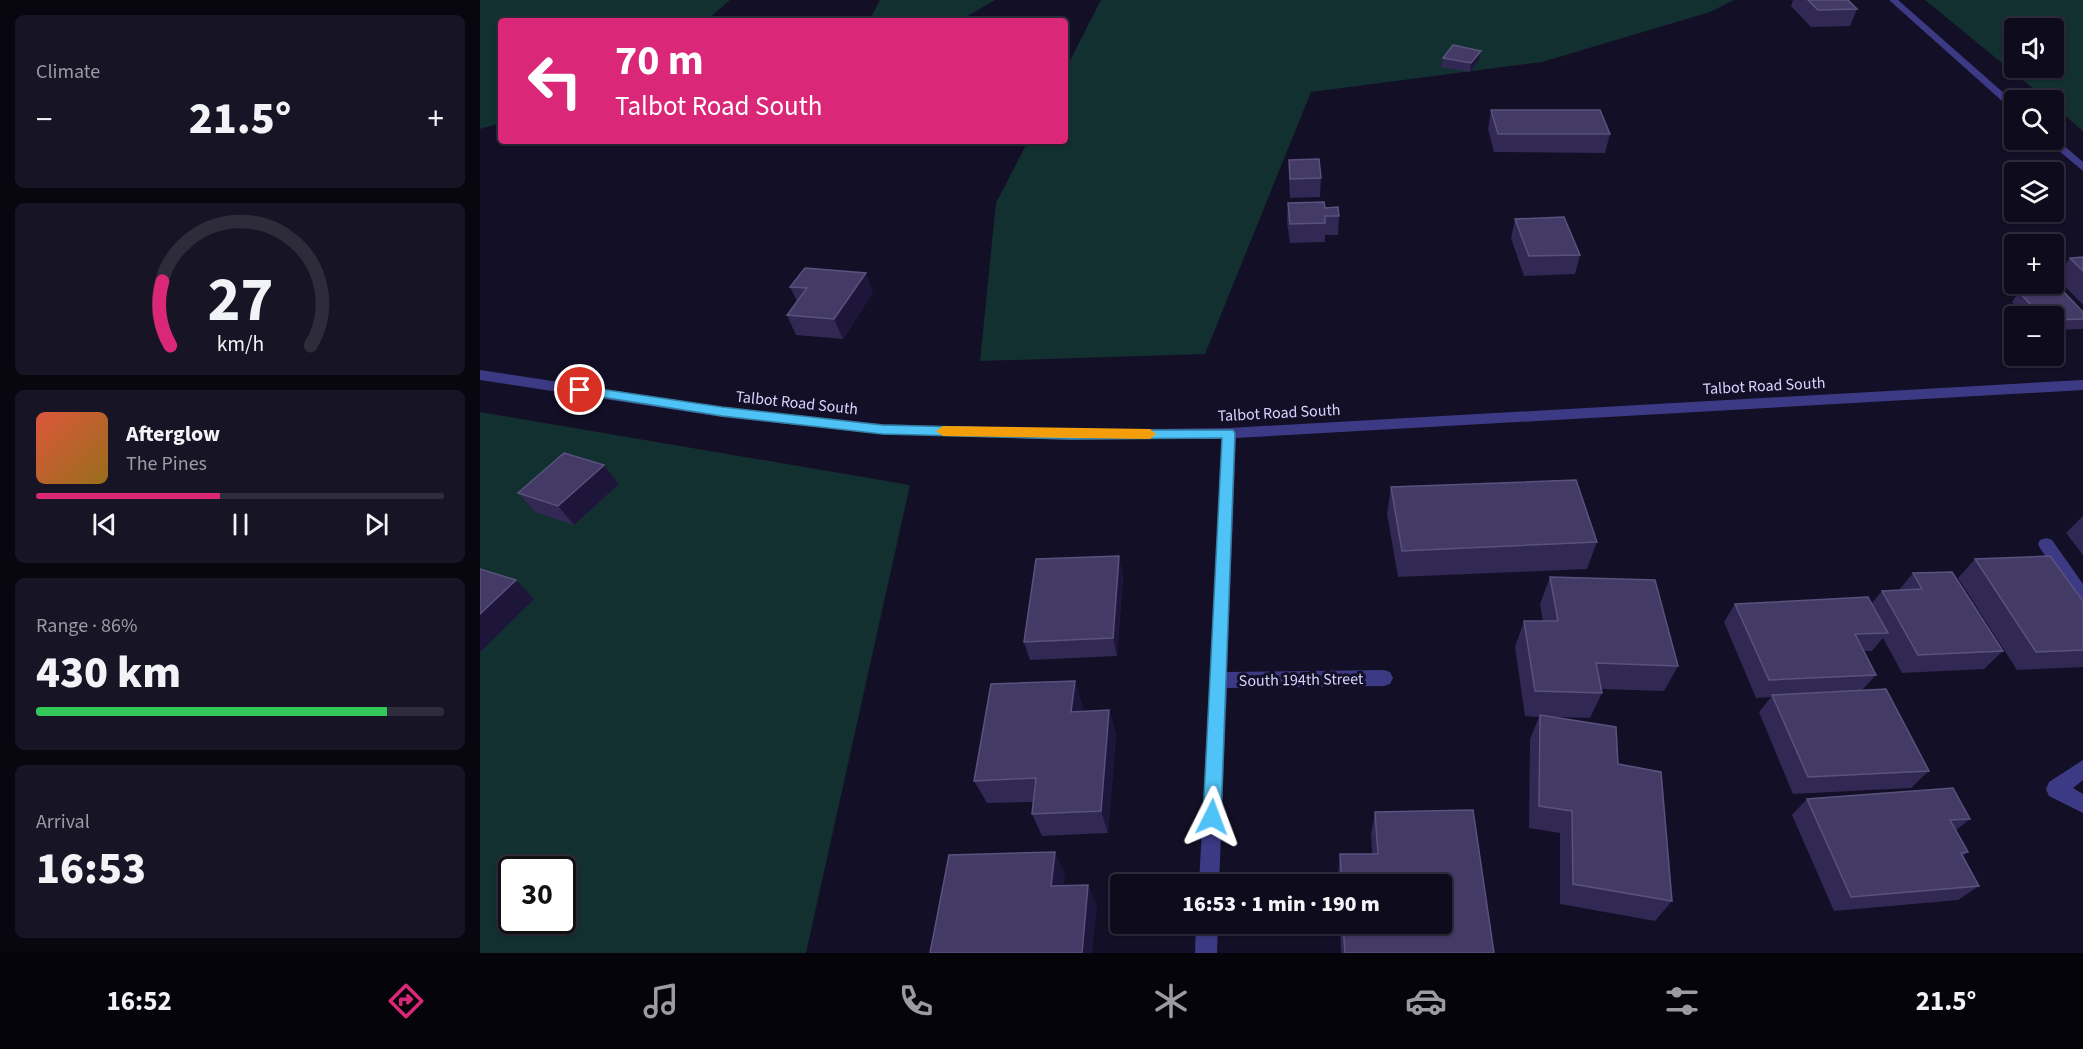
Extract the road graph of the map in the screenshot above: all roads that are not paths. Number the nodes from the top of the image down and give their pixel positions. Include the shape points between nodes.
1 (1893, 0) edge
2 (2004, 98) edge
3 (2062, 150) edge
4 (2083, 168) edge
5 (480, 375) edge
6 (2083, 385) edge
7 (1229, 433) junction
8 (2046, 544) dead end
9 (2083, 597) edge
10 (1384, 678) dead end
11 (1218, 680) junction
12 (2083, 768) edge
13 (2083, 804) edge
14 (1209, 874) edge
15 (1207, 934) edge
16 (1206, 953) edge

1 - 2 street
3 - 4 street
5 - 7 street, Talbot Road South via 722,412 882,429 1071,435
6 - 7 street, Talbot Road South
7 - 11 street, South 194th Street
8 - 9 street
10 - 11 street, South 194th Street
11 - 14 street, South 194th Street
12 - 13 street via 2056,789
15 - 16 street

